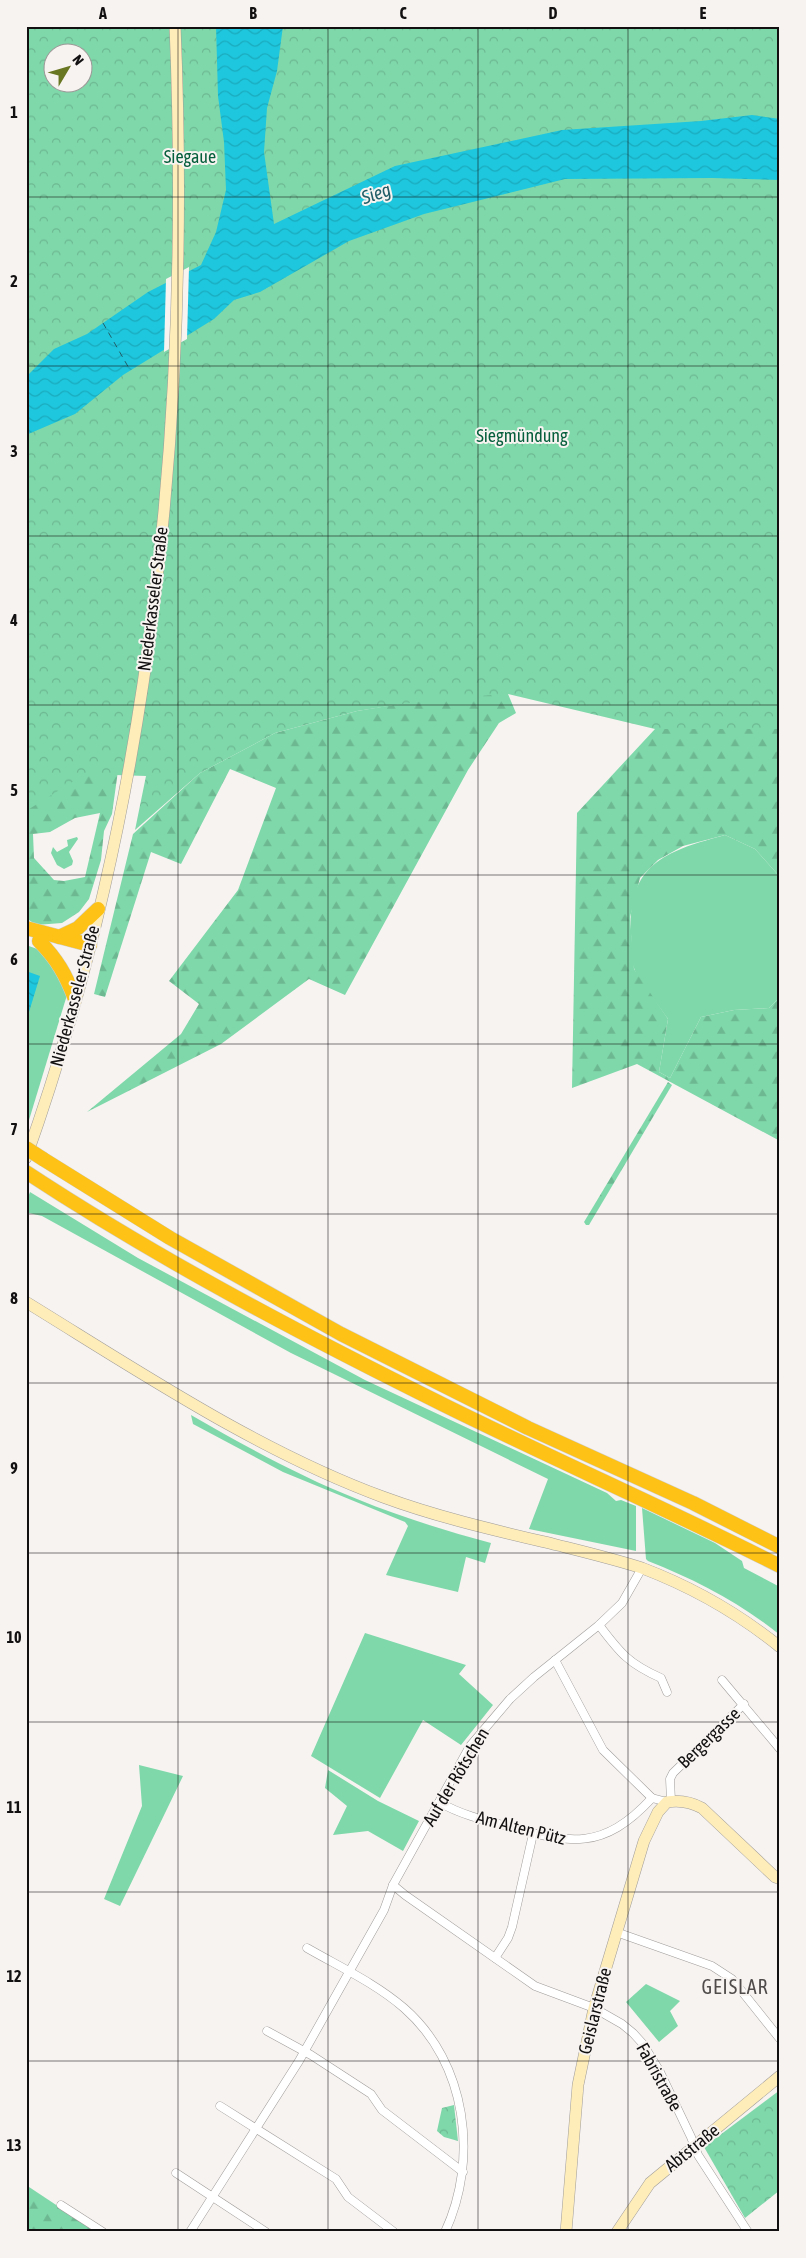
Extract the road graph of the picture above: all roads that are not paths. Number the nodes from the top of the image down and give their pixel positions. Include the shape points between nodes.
1 (175, 26) edge
2 (98, 909) junction
3 (26, 928) edge
4 (59, 937) junction
5 (33, 939) edge
6 (89, 950) junction
7 (75, 999) junction
8 (26, 1148) edge
9 (26, 1158) edge
10 (32, 1176) edge
11 (26, 1303) edge
12 (780, 1547) edge
13 (780, 1566) edge
14 (642, 1568) junction
15 (599, 1625) junction
16 (780, 1647) edge
17 (556, 1660) junction
18 (722, 1680) dead end
19 (667, 1692) dead end
20 (744, 1704) junction
21 (780, 1749) edge
22 (652, 1798) junction
23 (669, 1801) junction
24 (439, 1802) junction
25 (533, 1834) junction
26 (780, 1879) edge
27 (393, 1885) junction
28 (616, 1932) junction
29 (307, 1948) dead end
30 (495, 1958) junction
31 (348, 1972) junction
32 (594, 2008) junction
33 (267, 2031) dead end
34 (780, 2039) edge
35 (304, 2052) junction
36 (780, 2076) edge
37 (220, 2106) dead end
38 (257, 2128) junction
39 (695, 2146) junction
40 (463, 2172) junction
41 (176, 2173) dead end
42 (212, 2196) junction
43 (61, 2205) dead end
44 (103, 2232) edge
45 (190, 2232) edge
46 (266, 2232) edge
47 (394, 2232) edge
48 (445, 2232) edge
49 (566, 2232) edge
50 (617, 2232) edge
51 (748, 2232) edge

1 - 2 main road, Niederkasseler Straße via 179,205 171,423 151,631 127,786
2 - 4 highway via 78,928
2 - 6 main road, Niederkasseler Straße
3 - 4 highway
4 - 6 highway
5 - 6 highway
5 - 7 highway via 53,955 64,970
6 - 7 main road, Niederkasseler Straße
7 - 9 main road, Niederkasseler Straße
8 - 12 highway, bridge via 170,1238 341,1334 528,1428 693,1503
10 - 13 highway via 138,1243 255,1309 446,1406
11 - 14 main road via 229,1424 327,1474 436,1516
14 - 15 street, Auf der Rötschen via 622,1603
14 - 16 main road via 713,1600
15 - 17 street, Auf der Rötschen
15 - 19 street via 626,1659 661,1678
17 - 22 street via 602,1750
17 - 24 street, Auf der Rötschen via 510,1699 491,1720 470,1746
18 - 20 street
20 - 21 street
20 - 23 street, Bergergasse via 673,1773
22 - 23 street
22 - 25 street, Am Alten Pütz via 626,1821 590,1838 572,1841
23 - 26 main road via 688,1802 702,1808 775,1878
23 - 28 main road, Geislarstraße via 658,1812 644,1841
24 - 25 street, Am Alten Pütz via 478,1818
24 - 27 street, Auf der Rötschen
25 - 30 street via 512,1927
27 - 30 street, Fabristraße
27 - 31 street, Auf der Rötschen via 384,1910
28 - 32 main road, Geislarstraße
28 - 34 street via 712,1966 732,1979
29 - 31 street
30 - 32 street, Fabristraße via 535,1986
31 - 35 street, Auf der Rötschen
31 - 40 street via 405,2009 432,2041 450,2074 460,2111 464,2130
32 - 39 street, Fabristraße via 622,2024 644,2044
32 - 49 main road, Geislarstraße via 578,2085
33 - 35 street
35 - 38 street, Auf der Rötschen
35 - 40 street via 371,2094 385,2112
36 - 39 main road, Abtstraße
37 - 38 street
38 - 42 street, Auf der Rötschen
38 - 47 street via 336,2179 348,2197
39 - 50 main road, Abtstraße via 650,2182
39 - 51 street, Fabristraße
40 - 48 street via 457,2203
41 - 42 street
42 - 45 street, Auf der Rötschen
42 - 46 street
43 - 44 street

